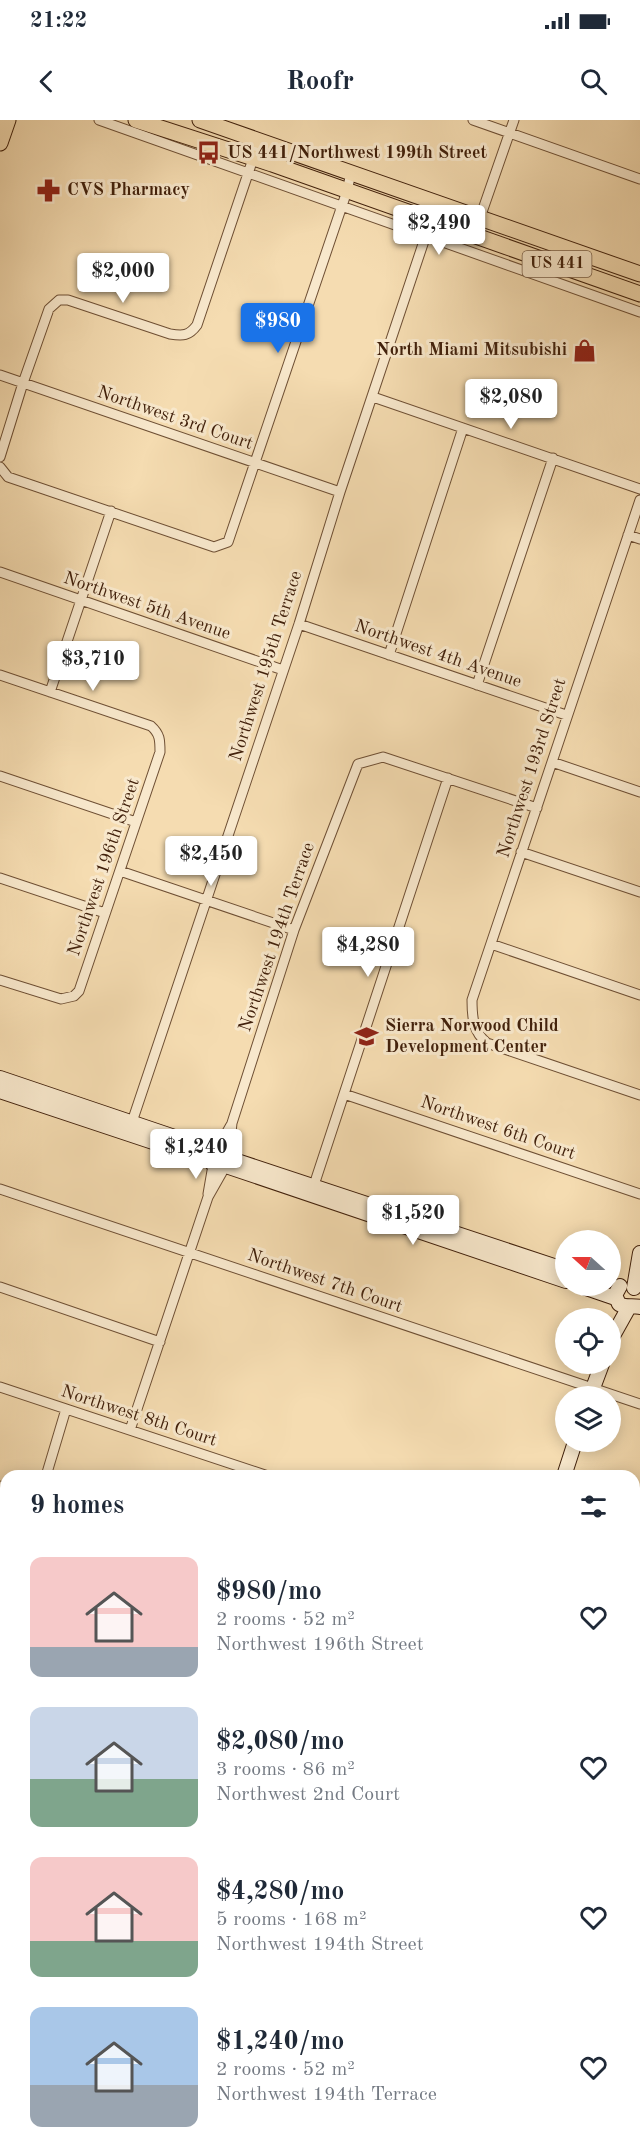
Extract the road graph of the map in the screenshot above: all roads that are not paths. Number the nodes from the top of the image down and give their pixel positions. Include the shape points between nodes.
1 (8, 120) edge
2 (99, 120) edge
3 (136, 120) edge
4 (473, 120) edge
5 (514, 120) edge
6 (207, 121) edge
7 (510, 133) junction
8 (259, 141) junction
9 (204, 142) junction
10 (0, 143) edge
11 (252, 158) junction
12 (351, 173) junction
13 (247, 174) junction
14 (640, 178) edge
15 (347, 191) junction
16 (342, 207) junction
17 (480, 218) junction
18 (431, 220) junction
19 (474, 235) junction
20 (425, 237) junction
21 (640, 274) edge
22 (640, 294) edge
23 (640, 312) edge
24 (0, 375) edge
25 (23, 382) junction
26 (373, 397) junction
27 (464, 428) junction
28 (0, 457) edge
29 (554, 458) junction
30 (255, 463) junction
31 (0, 467) edge
32 (640, 489) edge
33 (340, 492) junction
34 (640, 500) edge
35 (111, 511) junction
36 (628, 535) junction
37 (640, 539) edge
38 (0, 572) edge
39 (80, 600) junction
40 (299, 624) junction
41 (389, 655) junction
42 (283, 670) junction
43 (0, 675) edge
44 (477, 685) junction
45 (50, 692) junction
46 (566, 715) junction
47 (552, 762) junction
48 (0, 776) edge
49 (447, 778) junction
50 (640, 792) edge
51 (537, 808) junction
52 (136, 822) junction
53 (521, 852) junction
54 (120, 871) junction
55 (0, 878) edge
56 (640, 892) edge
57 (205, 899) junction
58 (105, 914) junction
59 (294, 930) junction
60 (491, 944) junction
61 (0, 980) edge
62 (640, 995) edge
63 (0, 1078) edge
64 (0, 1091) edge
65 (345, 1094) junction
66 (640, 1095) edge
67 (132, 1122) junction
68 (221, 1158) junction
69 (314, 1185) junction
70 (0, 1189) edge
71 (640, 1194) edge
72 (190, 1253) junction
73 (639, 1256) edge
74 (555, 1266) edge
75 (555, 1277) edge
76 (0, 1287) edge
77 (627, 1295) edge
78 (621, 1312) edge
79 (160, 1342) junction
80 (575, 1386) edge
81 (0, 1387) edge
82 (621, 1399) edge
83 (640, 1404) edge
84 (66, 1409) junction
85 (131, 1430) junction
86 (572, 1452) edge
87 (48, 1470) edge
88 (250, 1470) edge
89 (566, 1470) edge

1 - 10 main road
2 - 13 street
3 - 9 main road, US 441
4 - 7 street
5 - 7 street
6 - 8 main road, US 441
6 - 9 street
7 - 14 street
7 - 17 street
8 - 11 street
8 - 12 main road, US 441
9 - 11 main road, US 441
11 - 13 street
11 - 15 main road, US 441
12 - 15 street
12 - 17 main road, US 441
13 - 16 street
13 - 25 street via 197,325 191,333 170,334 58,300 49,309
15 - 16 street
15 - 18 main road, US 441
16 - 20 street
16 - 30 street
17 - 19 street
17 - 21 main road, US 441
18 - 19 main road, US 441
18 - 20 street, Northwest 195th Terrace
19 - 22 main road, US 441
20 - 23 street
20 - 26 street, Northwest 195th Terrace
24 - 25 street, Northwest 3rd Court
25 - 28 street
25 - 30 street, Northwest 3rd Court
26 - 27 street
26 - 33 street, Northwest 195th Terrace
27 - 29 street
27 - 41 street
29 - 32 street
29 - 44 street
30 - 33 street, Northwest 3rd Court
30 - 35 street via 228,542 214,547
31 - 35 street via 8,477
33 - 40 street, Northwest 195th Terrace
34 - 36 street, Northwest 193rd Street
35 - 39 street
36 - 37 street
36 - 46 street, Northwest 193rd Street
38 - 39 street, Northwest 5th Avenue
39 - 42 street, Northwest 5th Avenue
39 - 45 street
40 - 41 street, Northwest 4th Avenue
40 - 42 street, Northwest 195th Terrace
41 - 44 street, Northwest 4th Avenue
42 - 57 street, Northwest 195th Terrace
43 - 45 street
44 - 46 street, Northwest 4th Avenue
45 - 52 street, Northwest 196th Street via 157,731 160,752
46 - 47 street, Northwest 193rd Street
47 - 50 street
47 - 51 street, Northwest 193rd Street
48 - 52 street
49 - 51 street
49 - 59 street, Northwest 194th Terrace via 383,757 358,764
49 - 65 street
51 - 53 street, Northwest 193rd Street
52 - 54 street, Northwest 196th Street
53 - 56 street
53 - 60 street, Northwest 193rd Street
54 - 57 street
54 - 58 street, Northwest 196th Street
55 - 58 street
57 - 59 street
57 - 67 street, Northwest 195th Terrace
58 - 61 street, Northwest 196th Street via 79,991 68,999 56,999
59 - 68 street, Northwest 194th Terrace
60 - 62 street
60 - 66 street, Northwest 193rd Street via 472,1000 472,1020 480,1038
63 - 67 street
64 - 68 street
65 - 69 street
65 - 71 street, Northwest 6th Court
67 - 68 street
68 - 69 street
68 - 72 street, Northwest 194th Terrace
68 - 75 street
69 - 74 street
70 - 72 street, Northwest 7th Court
72 - 79 street, Northwest 194th Terrace
72 - 80 street, Northwest 7th Court
73 - 77 street
76 - 79 street
77 - 78 street
79 - 85 street, Northwest 194th Terrace
81 - 84 street, Northwest 8th Court
82 - 83 street, Northwest 7th Court
84 - 85 street, Northwest 8th Court
84 - 87 street
85 - 88 street, Northwest 8th Court
86 - 89 street

